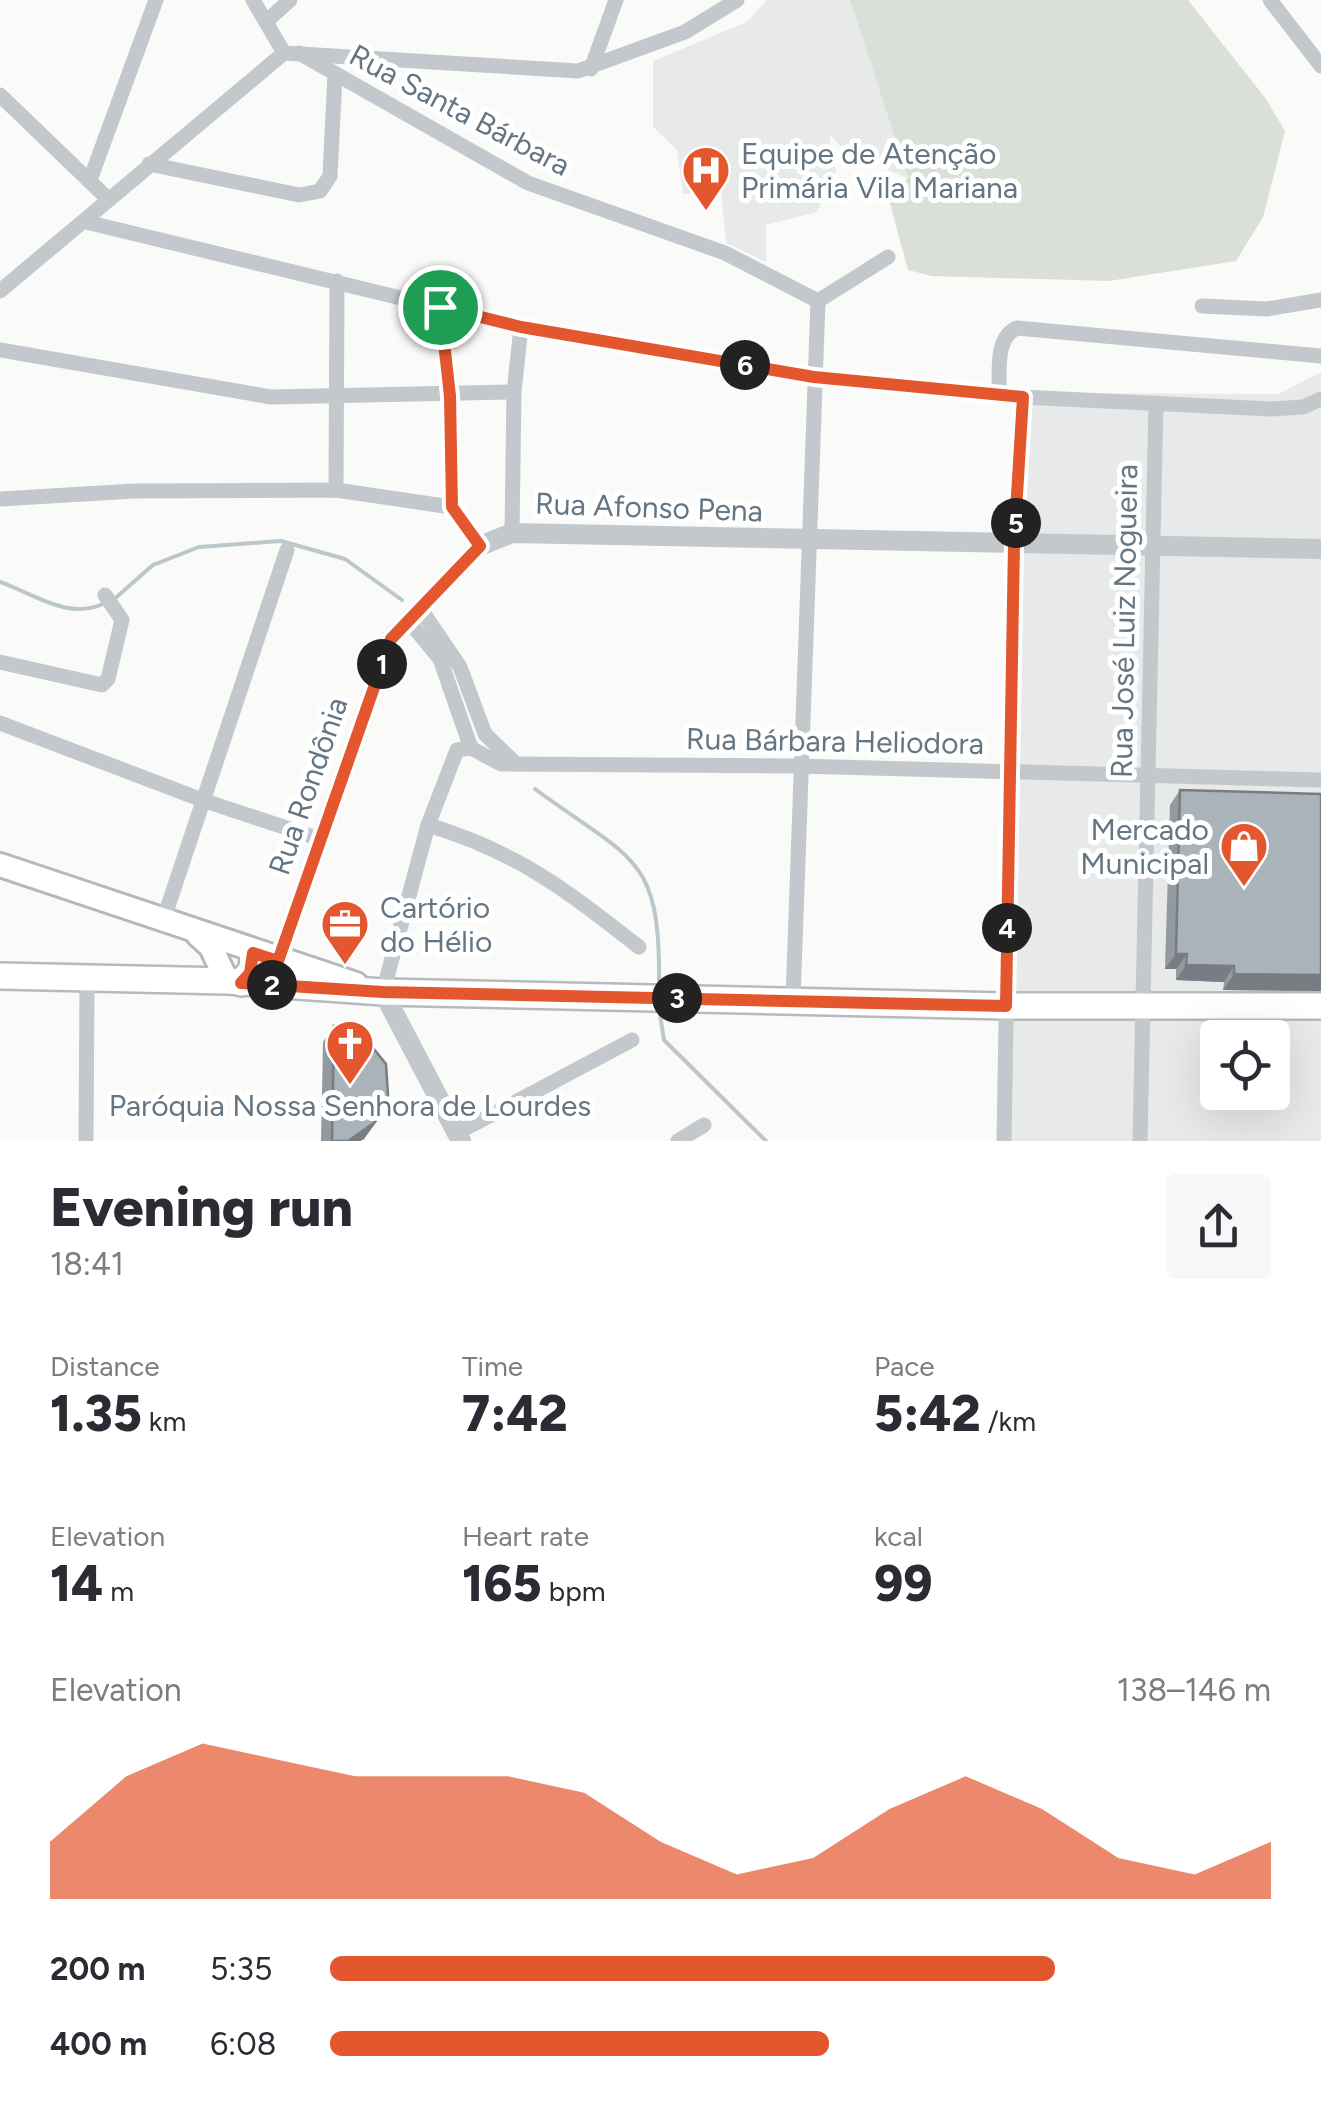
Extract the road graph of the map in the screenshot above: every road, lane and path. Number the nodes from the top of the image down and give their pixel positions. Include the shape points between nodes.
1 (156, 0) edge
2 (253, 0) edge
3 (290, 0) edge
4 (616, 0) edge
5 (738, 0) edge
6 (1270, 0) edge
7 (268, 20) junction
8 (291, 54) junction
9 (1321, 66) edge
10 (591, 68) junction
11 (335, 76) junction
12 (0, 94) edge
13 (149, 164) junction
14 (90, 180) junction
15 (107, 198) junction
16 (86, 222) junction
17 (888, 257) dead end
18 (337, 282) junction
19 (0, 292) edge
20 (1321, 300) edge
21 (818, 301) junction
22 (1202, 306) dead end
23 (440, 307) junction
24 (521, 327) junction
25 (0, 350) edge
26 (1321, 356) edge
27 (814, 377) junction
28 (514, 392) junction
29 (335, 396) junction
30 (450, 396) junction
31 (999, 396) junction
32 (1023, 397) junction
33 (1321, 399) edge
34 (1156, 403) junction
35 (336, 490) junction
36 (0, 499) edge
37 (452, 507) junction
38 (512, 533) junction
39 (808, 542) junction
40 (1014, 544) junction
41 (480, 546) junction
42 (1153, 548) junction
43 (1321, 549) edge
44 (286, 550) dead end
45 (105, 595) dead end
46 (414, 614) junction
47 (0, 662) edge
48 (0, 723) edge
49 (471, 748) junction
50 (516, 764) junction
51 (798, 766) junction
52 (1009, 772) junction
53 (1149, 777) junction
54 (1321, 780) edge
55 (205, 801) junction
56 (428, 825) junction
57 (320, 839) junction
58 (0, 865) edge
59 (163, 921) junction
60 (196, 932) junction
61 (639, 947) dead end
62 (245, 950) junction
63 (278, 961) junction
64 (0, 976) edge
65 (230, 976) junction
66 (88, 981) junction
67 (383, 992) junction
68 (793, 1000) junction
69 (1144, 1002) junction
70 (1006, 1006) junction
71 (1321, 1006) edge
72 (632, 1040) dead end
73 (704, 1125) dead end
74 (459, 1137) edge
75 (86, 1141) edge
76 (678, 1141) edge
77 (1004, 1141) edge
78 (1140, 1141) edge

1 - 14 street
2 - 7 street
3 - 7 street
4 - 10 street
5 - 10 street via 685,32
6 - 9 street
7 - 8 street
8 - 10 street via 538,72
8 - 11 street, Rua Santa Bárbara
8 - 13 street
11 - 13 street via 330,176 320,191 298,195
11 - 21 street, Rua Santa Bárbara via 528,183 725,253
12 - 14 street
13 - 15 street
14 - 15 street
15 - 16 street
16 - 18 street
16 - 19 street
17 - 21 street
18 - 23 street
18 - 29 street
20 - 22 street via 1267,309
21 - 27 street
23 - 24 street
23 - 30 street
24 - 27 street
24 - 28 street
25 - 29 street via 240,394
26 - 31 street via 1017,328 1002,344
27 - 31 street
27 - 39 street
28 - 30 street
28 - 38 street
29 - 30 street
29 - 35 street
30 - 37 street
31 - 32 street
32 - 34 street
32 - 40 street
33 - 34 street via 1281,409
34 - 42 street, Rua José Luiz Nogueira
35 - 36 street
35 - 37 street
37 - 41 street
38 - 39 street, Rua Afonso Pena
38 - 41 street, Rua Afonso Pena
39 - 40 street, Rua Afonso Pena
39 - 51 street
40 - 42 street, Rua Afonso Pena
40 - 52 street
41 - 46 street, Rua Rondônia
42 - 43 street, Rua Afonso Pena
42 - 53 street, Rua José Luiz Nogueira
44 - 55 street
45 - 47 street via 122,624 102,685
46 - 49 street via 440,659
46 - 50 street via 460,667 485,734
46 - 57 street, Rua Rondônia via 388,647
48 - 55 street
49 - 50 street, Rua Bárbara Heliodora via 500,764
49 - 56 street via 457,750
50 - 51 street, Rua Bárbara Heliodora
51 - 52 street, Rua Bárbara Heliodora
51 - 68 street
52 - 53 street, Rua Bárbara Heliodora
52 - 70 street
53 - 54 street, Rua Bárbara Heliodora
53 - 69 street, Rua José Luiz Nogueira
55 - 57 street
55 - 59 street
56 - 61 street via 523,861
56 - 67 street
57 - 63 street, Rua Rondônia
58 - 59 main road
59 - 60 main road
60 - 62 main road
60 - 65 main road
62 - 63 main road
62 - 65 main road via 250,973
63 - 67 main road
64 - 66 main road
65 - 66 main road
65 - 67 main road
66 - 75 street
67 - 68 main road
67 - 74 street
68 - 70 main road
69 - 70 main road
69 - 71 main road
69 - 78 street, Rua José Luiz Nogueira
70 - 77 street
72 - 74 street
73 - 76 street

